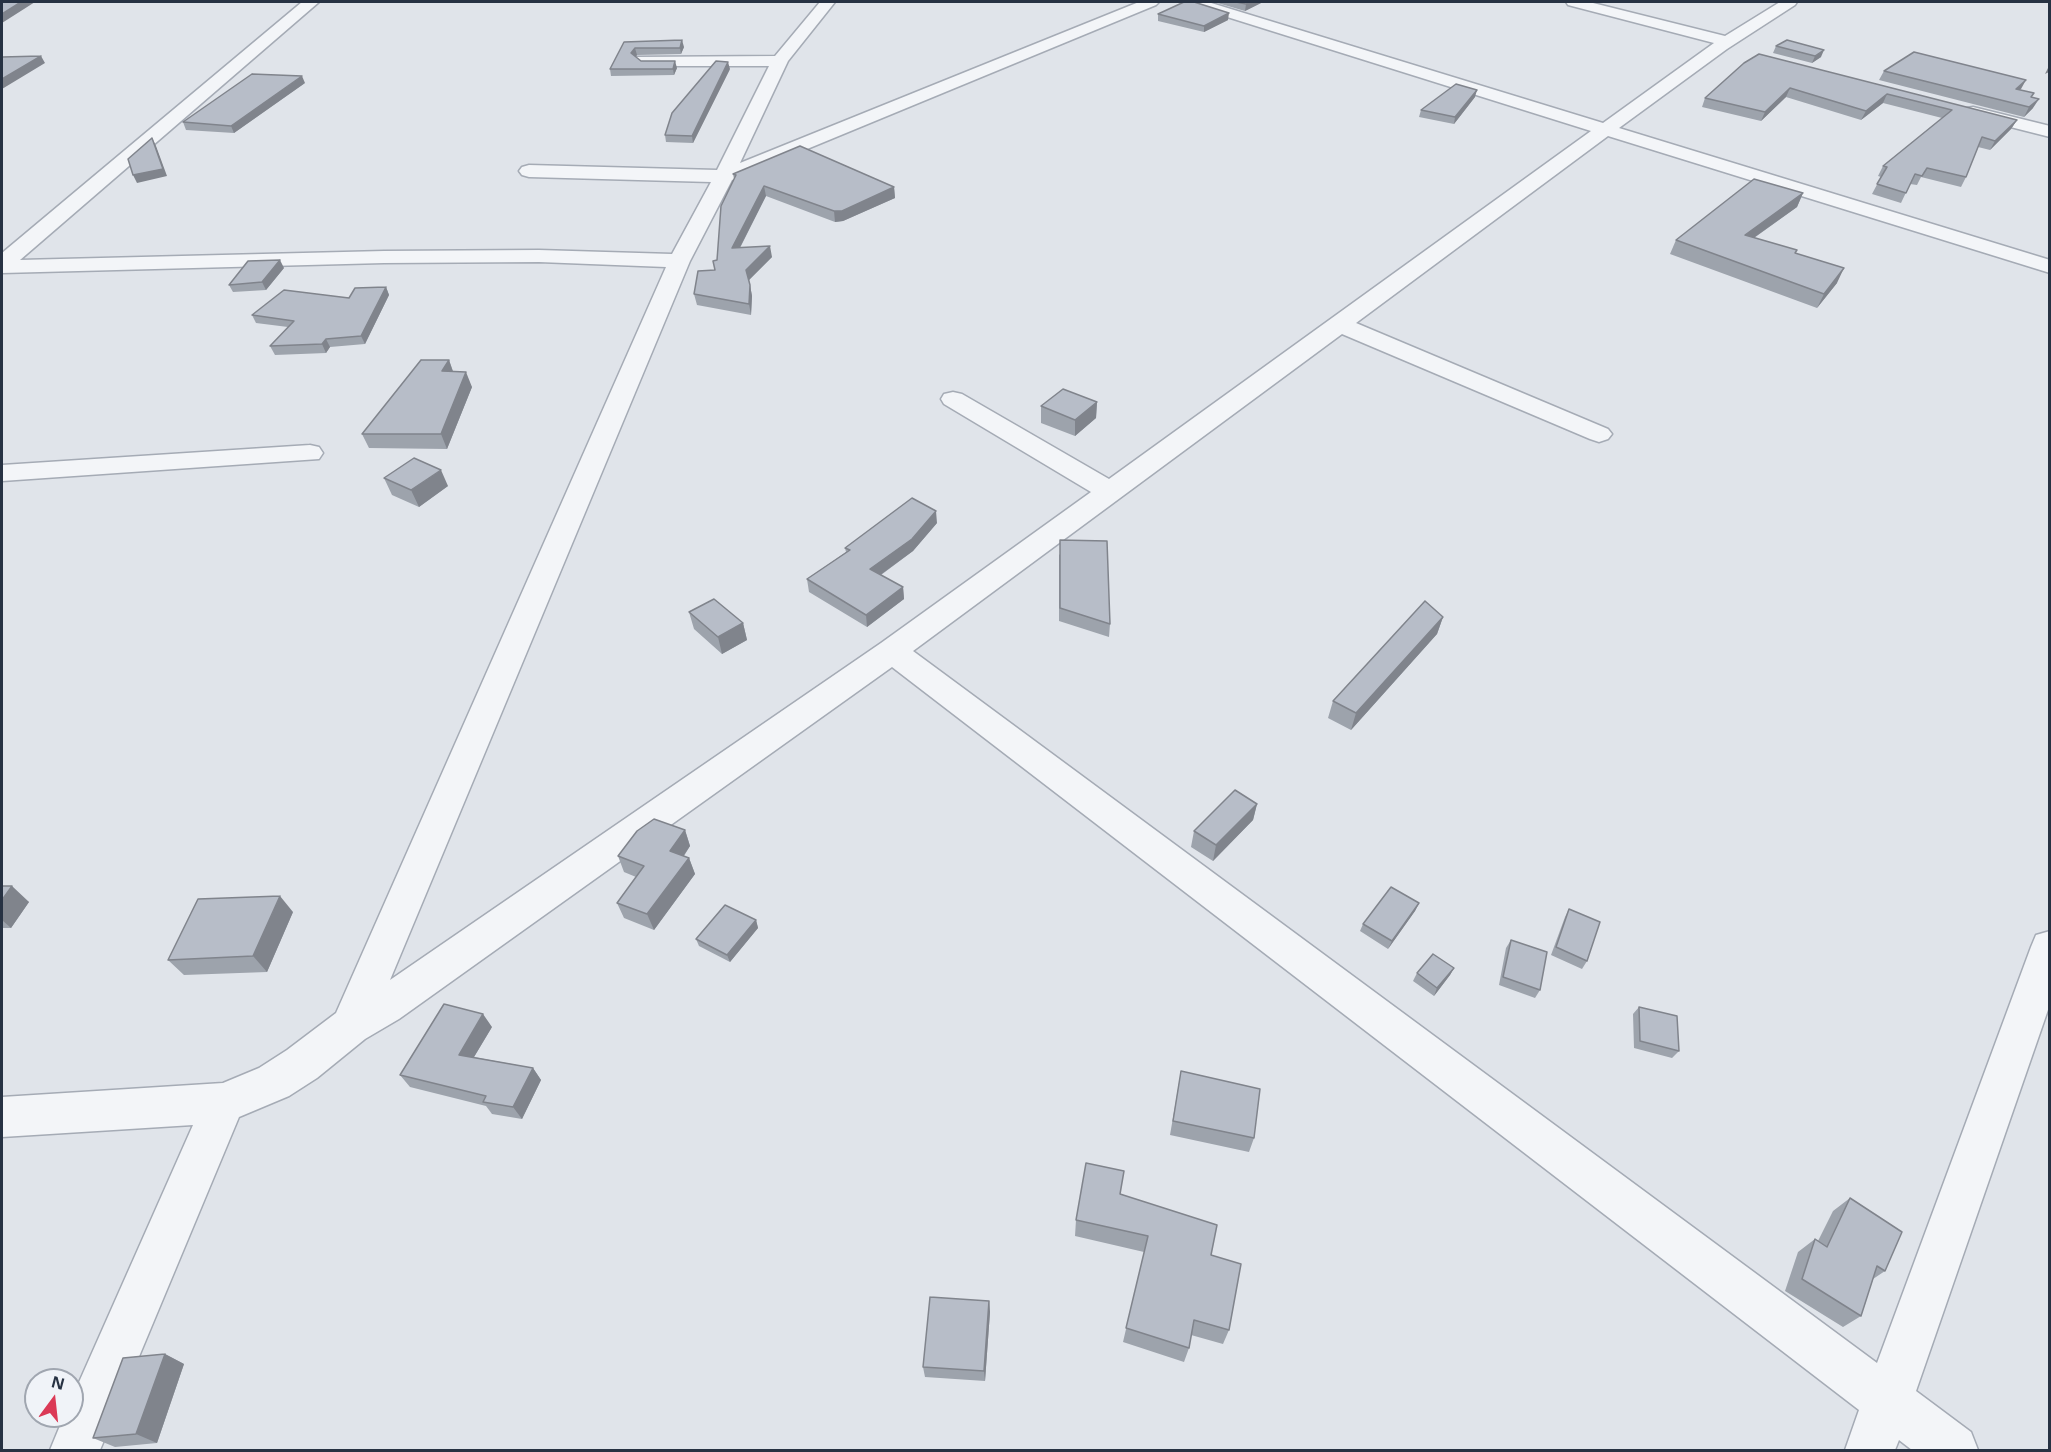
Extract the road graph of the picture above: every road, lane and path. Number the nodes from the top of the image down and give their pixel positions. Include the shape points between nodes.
1 (311, 2) edge
2 (828, 2) edge
3 (1151, 2) edge
4 (1194, 2) edge
5 (1573, 2) edge
6 (1790, 2) edge
7 (1731, 47) junction
8 (780, 60) junction
9 (643, 61) edge
10 (1959, 108) edge
11 (1606, 129) junction
12 (2049, 132) edge
13 (530, 171) dead end
14 (724, 176) junction
15 (679, 261) junction
16 (2, 265) edge
17 (2049, 267) edge
18 (1339, 324) junction
19 (953, 399) dead end
20 (1599, 434) dead end
21 (310, 453) dead end
22 (2, 473) edge
23 (1110, 491) junction
24 (892, 651) junction
25 (2049, 947) edge
26 (351, 1026) junction
27 (224, 1103) junction
28 (2, 1117) edge
29 (1888, 1401) junction
30 (75, 1450) edge
31 (1870, 1450) edge
32 (1953, 1450) edge

1 - 16 street
2 - 8 street
3 - 14 street
4 - 11 street
5 - 7 street
6 - 7 street
7 - 11 street
8 - 9 street
8 - 14 street
10 - 12 street
11 - 17 street
11 - 18 street
13 - 14 street
14 - 15 street
15 - 16 street via 539,256
15 - 26 street
18 - 20 street
18 - 23 street
19 - 23 street
21 - 22 street
23 - 24 street
24 - 26 street
24 - 29 street
25 - 29 street
26 - 27 street via 274,1082
27 - 28 street
27 - 30 street
29 - 31 street
29 - 32 street

